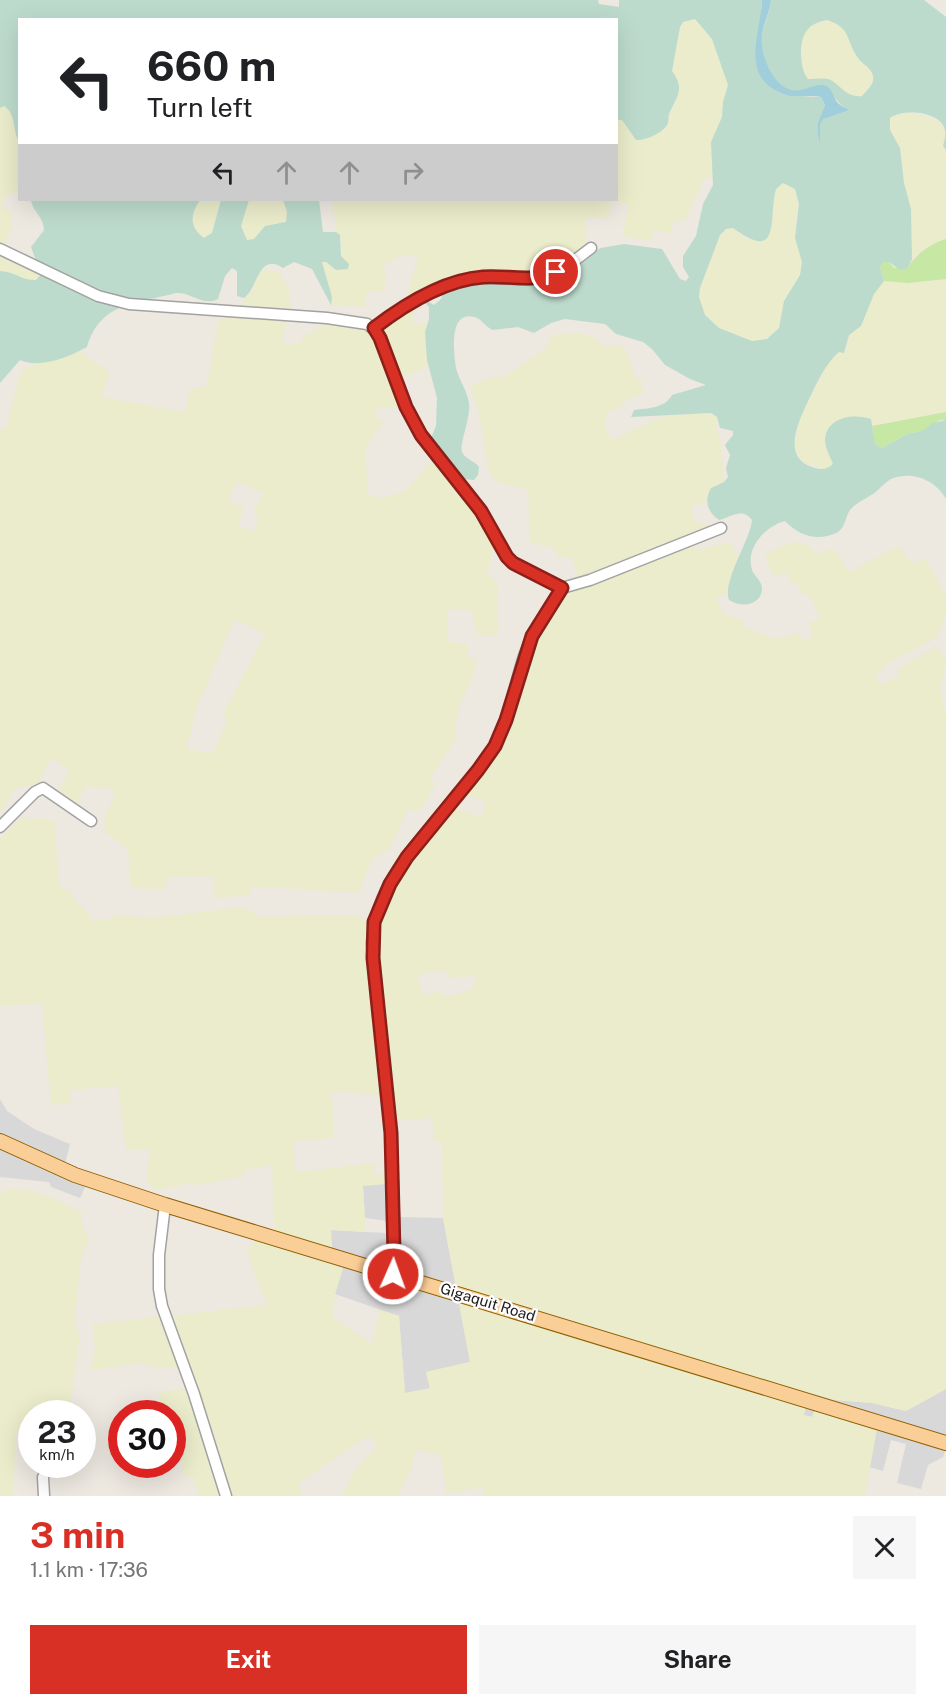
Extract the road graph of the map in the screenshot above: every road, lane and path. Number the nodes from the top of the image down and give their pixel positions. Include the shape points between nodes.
1 (591, 248) dead end
2 (0, 249) edge
3 (374, 328) junction
4 (721, 528) dead end
5 (562, 588) junction
6 (91, 822) dead end
7 (0, 827) edge
8 (0, 1141) edge
9 (165, 1204) junction
10 (393, 1274) junction
11 (946, 1443) edge
12 (43, 1478) edge
13 (44, 1496) edge
14 (226, 1496) edge

1 - 3 street via 541,278 490,277 455,283 407,306
2 - 3 street via 99,296 129,304 338,319
3 - 5 street via 421,435 481,511 507,557
4 - 5 street
5 - 10 street via 532,636 495,746 407,857 374,922 373,958 391,1133
6 - 7 street via 43,788
8 - 9 main road, Gigaquit Road via 75,1176
9 - 10 main road, Gigaquit Road
9 - 14 street via 159,1255 162,1306
10 - 11 main road, Gigaquit Road
12 - 13 street

